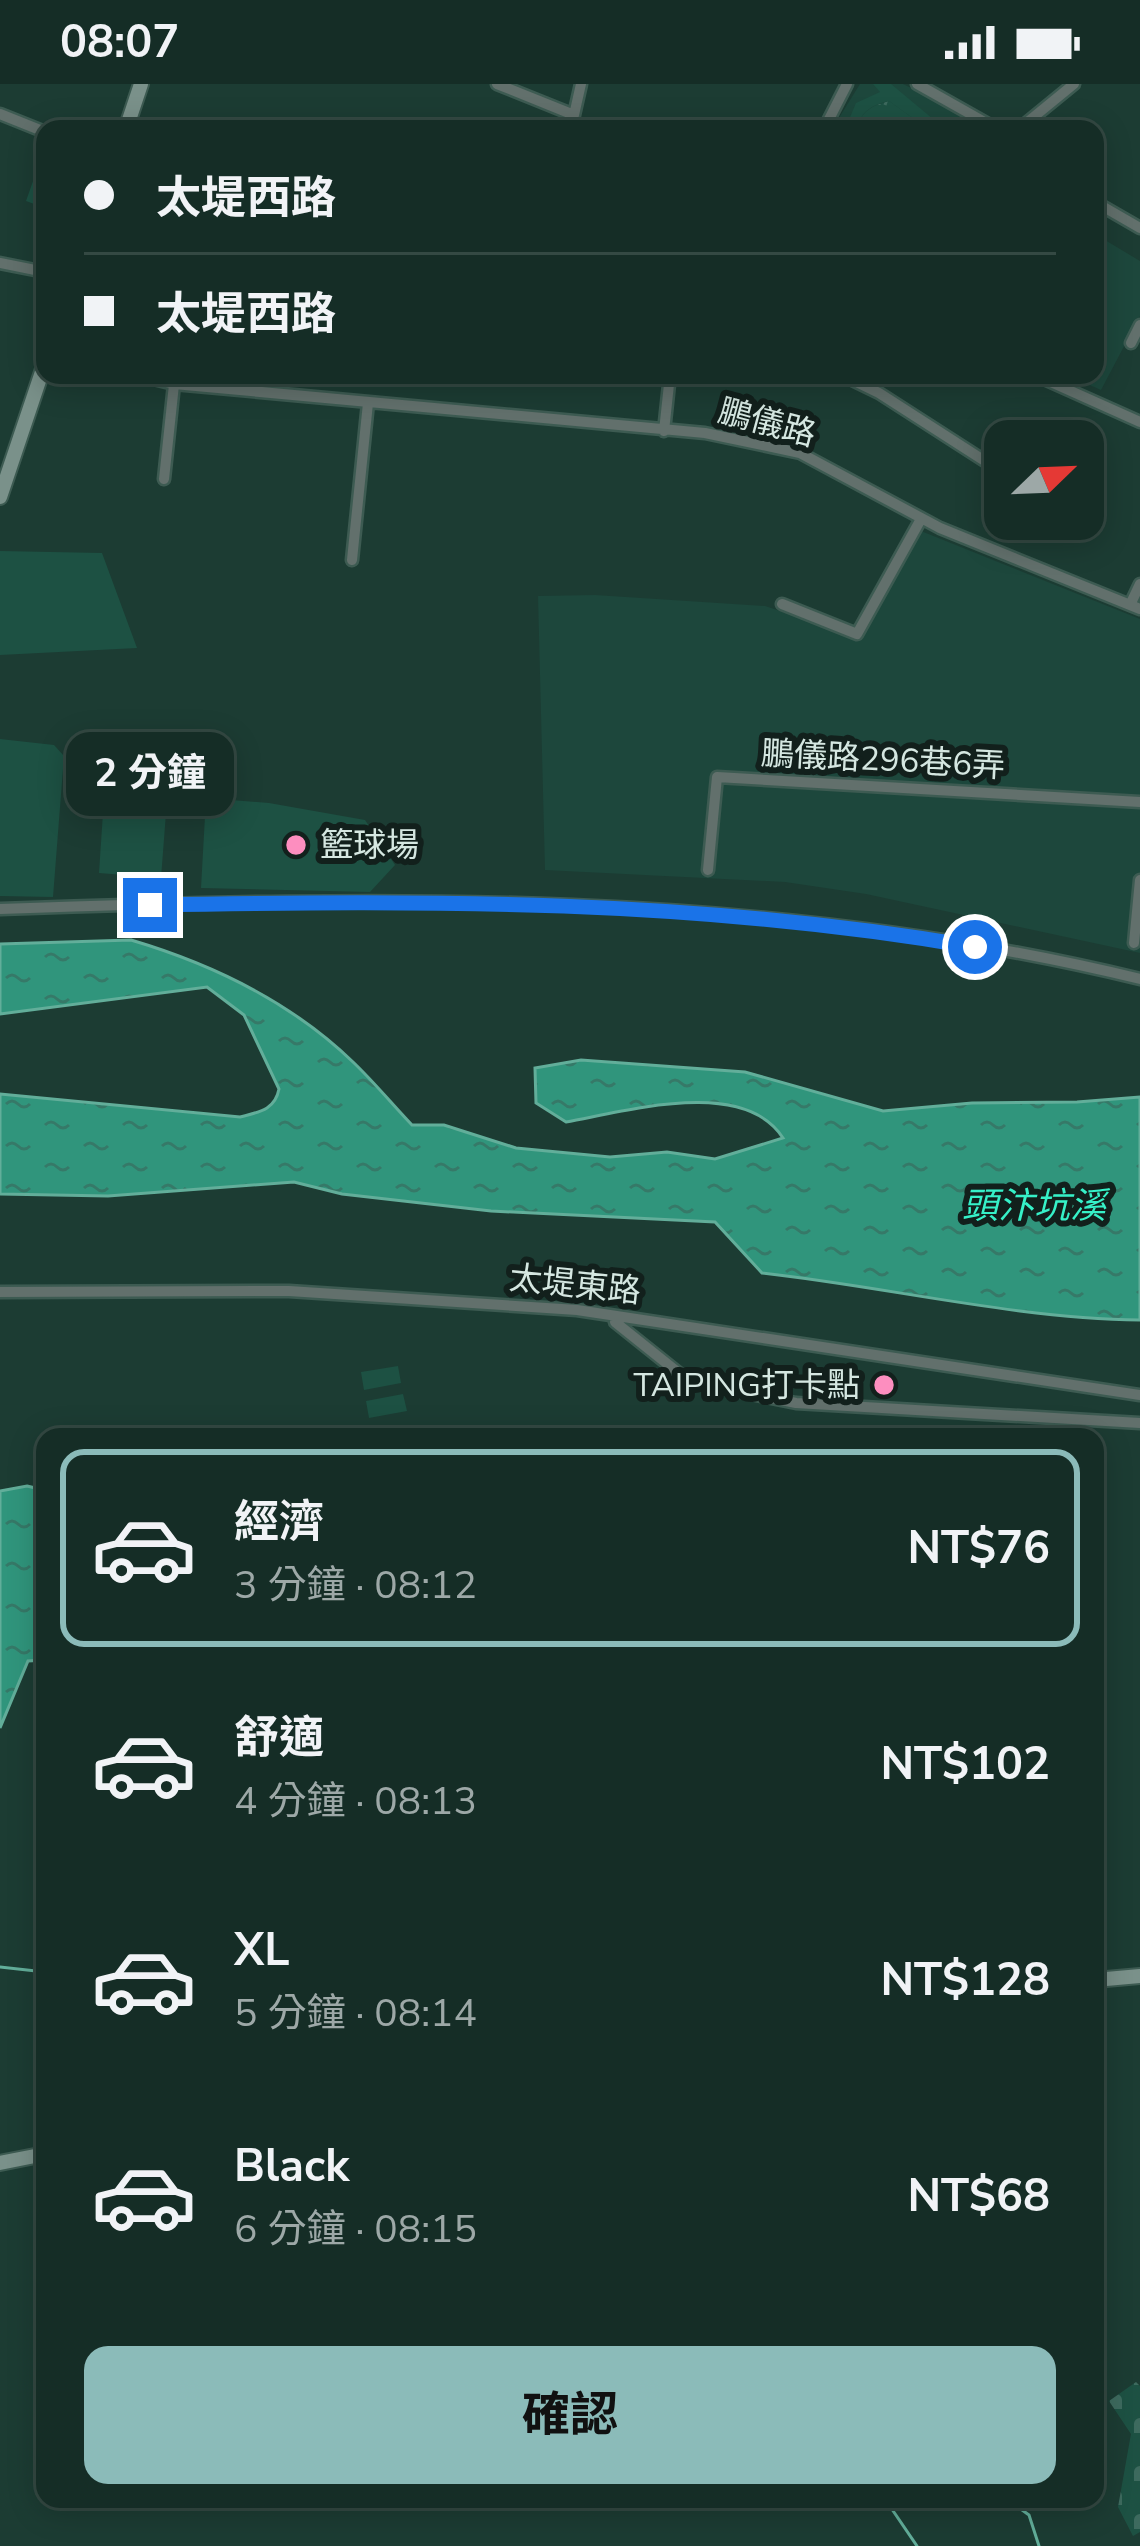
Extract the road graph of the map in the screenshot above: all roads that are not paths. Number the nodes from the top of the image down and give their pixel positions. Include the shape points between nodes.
1 (141, 84) edge
2 (496, 84) edge
3 (581, 84) edge
4 (826, 84) edge
5 (917, 84) edge
6 (1074, 84) edge
7 (844, 88) edge
8 (0, 114) edge
9 (129, 120) edge
10 (828, 120) edge
11 (981, 120) edge
12 (1030, 120) edge
13 (36, 128) edge
14 (1104, 207) edge
15 (1140, 228) edge
16 (0, 263) edge
17 (36, 270) edge
18 (1140, 325) edge
19 (1131, 343) dead end
20 (38, 384) edge
21 (174, 384) edge
22 (214, 384) edge
23 (669, 384) edge
24 (860, 384) edge
25 (1055, 384) edge
26 (368, 403) junction
27 (1140, 422) edge
28 (664, 430) junction
29 (984, 460) edge
30 (164, 479) dead end
31 (0, 497) edge
32 (921, 519) junction
33 (352, 560) dead end
34 (1140, 584) edge
35 (782, 604) dead end
36 (1135, 607) edge
37 (1140, 802) edge
38 (708, 870) dead end
39 (1140, 880) edge
40 (0, 909) edge
41 (1134, 944) dead end
42 (1140, 980) edge
43 (0, 1292) edge
44 (615, 1322) dead end
45 (1140, 1395) edge
46 (1140, 1423) edge
47 (1140, 1976) edge
48 (1104, 1979) edge
49 (36, 2156) edge
50 (0, 2163) edge

1 - 9 street
2 - 3 street via 574,115
4 - 7 street
5 - 11 street
6 - 12 street
7 - 10 street
8 - 13 street
14 - 15 street
16 - 17 street
18 - 19 street
20 - 31 street
21 - 30 street
22 - 26 street, 鵬儀路
23 - 28 street
24 - 29 street
25 - 27 street
26 - 28 street, 鵬儀路
26 - 33 street
28 - 32 street, 鵬儀路 via 800,453
32 - 35 street via 857,634
32 - 36 street, 鵬儀路
34 - 36 street
37 - 38 street, 鵬儀路296巷6弄 via 717,777
39 - 41 street
40 - 42 street via 379,901 721,913 901,935
43 - 45 street, 太堤東路 via 289,1291 577,1310
44 - 46 street via 680,1374 796,1403
47 - 48 street
49 - 50 street

